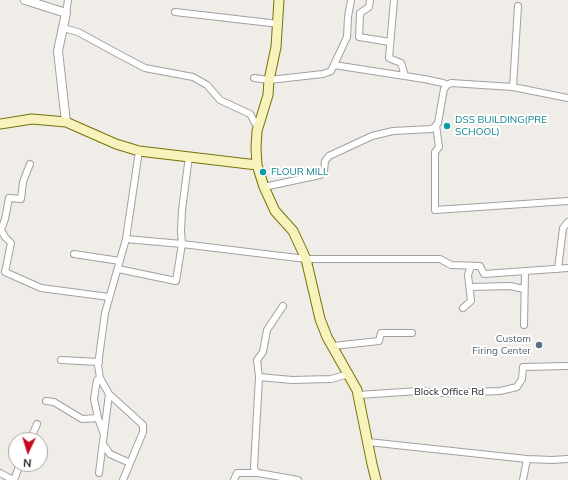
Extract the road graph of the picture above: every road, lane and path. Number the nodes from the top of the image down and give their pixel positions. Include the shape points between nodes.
1 (25, 0) edge
2 (68, 0) edge
3 (279, 0) edge
4 (351, 0) edge
5 (370, 0) edge
6 (394, 0) edge
7 (518, 6) dead end
8 (175, 12) dead end
9 (66, 13) junction
10 (279, 24) junction
11 (63, 28) junction
12 (390, 42) junction
13 (334, 65) junction
14 (405, 76) junction
15 (254, 78) dead end
16 (269, 80) junction
17 (447, 85) junction
18 (513, 87) junction
19 (568, 98) edge
20 (66, 122) junction
21 (0, 124) edge
22 (436, 125) junction
23 (258, 128) junction
24 (139, 151) junction
25 (189, 156) junction
26 (30, 164) dead end
27 (257, 165) junction
28 (264, 187) junction
29 (568, 201) edge
30 (568, 221) edge
31 (126, 239) junction
32 (182, 244) junction
33 (74, 254) dead end
34 (306, 260) junction
35 (120, 261) junction
36 (471, 266) junction
37 (568, 268) edge
38 (118, 269) junction
39 (558, 269) junction
40 (525, 271) junction
41 (470, 287) junction
42 (524, 289) junction
43 (109, 297) junction
44 (283, 306) dead end
45 (463, 308) dead end
46 (524, 325) dead end
47 (412, 333) dead end
48 (333, 346) junction
49 (62, 360) dead end
50 (99, 362) junction
51 (568, 366) edge
52 (349, 374) junction
53 (259, 377) junction
54 (100, 378) junction
55 (109, 394) junction
56 (358, 395) junction
57 (46, 401) dead end
58 (98, 418) junction
59 (37, 424) dead end
60 (34, 432) edge
61 (104, 433) junction
62 (368, 442) junction
63 (102, 444) junction
64 (527, 459) junction
65 (568, 459) edge
66 (130, 463) junction
67 (258, 472) junction
68 (0, 473) edge
69 (99, 473) dead end
70 (13, 480) edge
71 (123, 480) edge
72 (234, 480) edge
73 (298, 480) edge
74 (376, 480) edge
75 (523, 480) edge

1 - 9 street
2 - 9 street
3 - 10 main road
4 - 13 street via 347,37
5 - 12 street via 369,8 360,13 358,37
6 - 12 street
7 - 18 street
8 - 10 street
9 - 11 street
10 - 16 main road
11 - 20 street via 58,51
11 - 23 street via 78,32 146,68 193,77 207,85 220,100 250,114
12 - 14 street via 389,58 401,62
13 - 14 street
13 - 16 street via 331,71 323,74
14 - 17 street
15 - 16 street
16 - 23 main road via 268,95
17 - 18 street via 451,83
17 - 22 street
18 - 19 street
20 - 21 main road via 32,119
20 - 24 main road
22 - 28 street via 431,129 393,131 372,136 329,156 325,161 324,172 320,175
22 - 29 street via 439,147 435,152 434,210
23 - 27 main road
24 - 25 main road
24 - 31 street
25 - 27 main road
25 - 32 street via 182,210
26 - 43 street via 23,182 21,199 9,198 1,230 12,243 5,272 41,288
27 - 28 main road
28 - 34 main road via 275,211 292,231
30 - 39 street via 563,228
31 - 32 street
31 - 35 street
32 - 34 street
32 - 38 street via 176,281
33 - 35 street
34 - 36 street via 440,259 451,265
34 - 48 main road via 320,319
35 - 38 street
36 - 40 street via 480,266 484,274
36 - 41 street via 468,276
37 - 39 street
38 - 43 street
39 - 40 street
40 - 42 street
41 - 42 street via 510,286
41 - 45 street via 471,301
42 - 46 street
43 - 50 street
44 - 53 street via 267,330 263,352 257,360
47 - 48 street via 381,333 379,341
48 - 52 main road
49 - 50 street
50 - 54 street
51 - 56 street, Block Office Rd via 523,367 522,379 517,387 500,391 419,391
52 - 53 street via 331,379 292,380
52 - 56 main road
53 - 67 street via 254,467
54 - 55 street
54 - 58 street via 97,380 94,399
55 - 61 street
55 - 66 street via 143,425 143,432
56 - 62 main road
57 - 58 street via 54,402 82,419
58 - 61 street
59 - 60 street
61 - 63 street
62 - 64 street
62 - 74 main road
63 - 66 street via 110,454
63 - 69 street
64 - 65 street
64 - 75 street
66 - 71 street
67 - 72 street via 237,473
67 - 73 street
68 - 70 street

